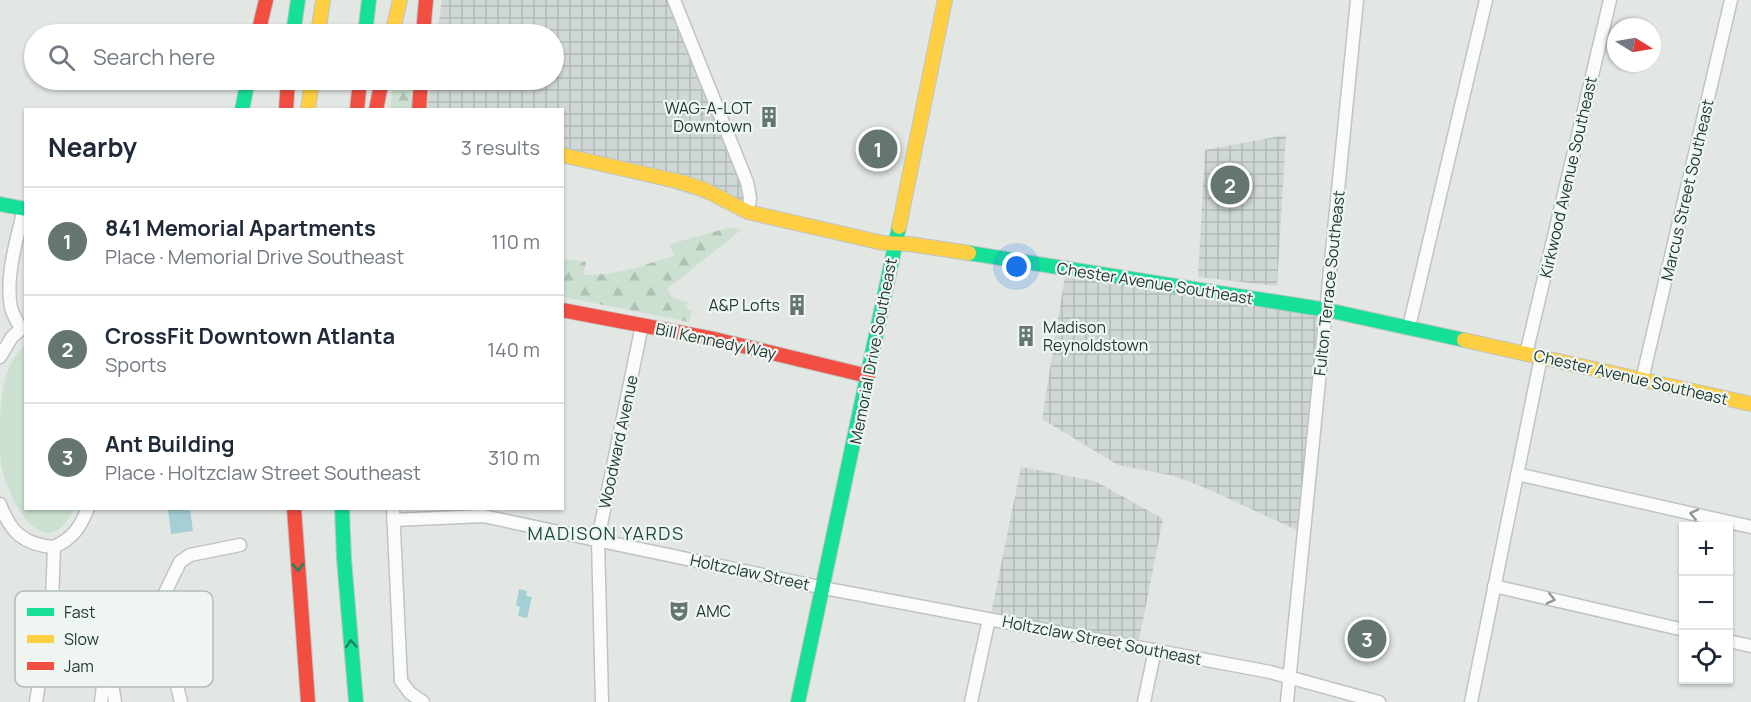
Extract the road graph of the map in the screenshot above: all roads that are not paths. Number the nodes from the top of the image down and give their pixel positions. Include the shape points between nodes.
1 (266, 0) edge
2 (298, 0) edge
3 (323, 0) edge
4 (369, 0) edge
5 (400, 0) edge
6 (426, 0) edge
7 (674, 0) edge
8 (945, 0) edge
9 (1358, 0) edge
10 (1486, 0) edge
11 (1610, 0) edge
12 (1731, 0) edge
13 (260, 24) edge
14 (294, 24) edge
15 (319, 24) edge
16 (366, 24) edge
17 (394, 24) edge
18 (424, 24) edge
19 (246, 90) edge
20 (287, 90) edge
21 (311, 90) edge
22 (359, 90) edge
23 (380, 90) edge
24 (420, 90) edge
25 (242, 108) edge
26 (286, 108) edge
27 (308, 108) edge
28 (357, 108) edge
29 (376, 108) edge
30 (419, 108) edge
31 (564, 155) edge
32 (0, 204) edge
33 (24, 208) edge
34 (24, 212) edge
35 (748, 212) junction
36 (894, 243) junction
37 (564, 310) edge
38 (1327, 310) junction
39 (642, 326) junction
40 (1409, 327) junction
41 (23, 329) edge
42 (1526, 354) junction
43 (0, 357) edge
44 (1541, 357) junction
45 (868, 376) junction
46 (1642, 380) junction
47 (1751, 404) edge
48 (1517, 474) junction
49 (0, 504) edge
50 (87, 510) edge
51 (294, 510) edge
52 (342, 510) edge
53 (393, 514) edge
54 (1751, 527) edge
55 (598, 539) junction
56 (240, 545) dead end
57 (54, 547) junction
58 (1494, 586) junction
59 (822, 588) junction
60 (51, 591) edge
61 (165, 591) edge
62 (989, 619) junction
63 (1679, 629) edge
64 (1733, 642) edge
65 (1751, 646) edge
66 (1155, 650) junction
67 (1289, 677) junction
68 (38, 687) edge
69 (104, 687) edge
70 (111, 687) edge
71 (177, 687) edge
72 (36, 702) edge
73 (102, 702) edge
74 (115, 702) edge
75 (181, 702) edge
76 (308, 702) edge
77 (356, 702) edge
78 (423, 702) edge
79 (602, 702) edge
80 (798, 702) edge
81 (971, 702) edge
82 (1144, 702) edge
83 (1287, 702) edge
84 (1379, 702) edge
85 (1471, 702) edge

1 - 13 main road
2 - 14 main road
3 - 15 main road
4 - 16 main road
5 - 17 main road
6 - 18 main road
7 - 35 street via 747,182
8 - 36 main road, Memorial Drive Southeast
9 - 38 street, Fulton Terrace Southeast
10 - 40 street
11 - 42 street, Kirkwood Avenue Southeast
12 - 46 street, Marcus Street Southeast
19 - 25 main road
20 - 26 main road
21 - 27 main road
22 - 28 main road
23 - 29 main road
24 - 30 main road
31 - 35 main road, Chester Avenue Southeast via 681,182
32 - 33 main road
34 - 41 street via 9,292 11,310
35 - 36 main road, Chester Avenue Southeast
36 - 38 main road, Chester Avenue Southeast
36 - 45 main road, Memorial Drive Southeast
37 - 39 main road, Bill Kennedy Way
38 - 40 main road, Chester Avenue Southeast
38 - 67 street, Fulton Terrace Southeast
39 - 45 main road, Bill Kennedy Way
39 - 55 street, Woodward Avenue
40 - 42 main road, Chester Avenue Southeast
41 - 43 street
42 - 44 main road, Chester Avenue Southeast
44 - 46 main road, Chester Avenue Southeast
44 - 48 street
45 - 59 main road, Memorial Drive Southeast
46 - 47 main road, Chester Avenue Southeast
54 -> 48 street
48 - 58 street
49 - 57 street via 15,533 29,542
50 - 57 street via 68,540
51 -> 76 main road
77 -> 52 main road
53 - 55 street, Holtzclaw Street via 483,516
53 - 78 street via 401,681
55 - 59 street, Holtzclaw Street
55 - 79 street, Woodward Avenue
56 - 61 street via 190,555 180,562
57 - 60 street
58 -> 63 street
58 - 85 street
59 - 62 street, Holtzclaw Street Southeast
59 - 80 main road, Memorial Drive Southeast
62 - 66 street, Holtzclaw Street Southeast
62 - 81 street
64 - 65 street
66 - 67 street, Holtzclaw Street Southeast
66 - 82 street
67 - 83 street, Fulton Terrace Southeast
67 - 84 street, Holtzclaw Street Southeast
68 - 72 street
69 - 73 street
70 - 74 street
71 - 75 street

